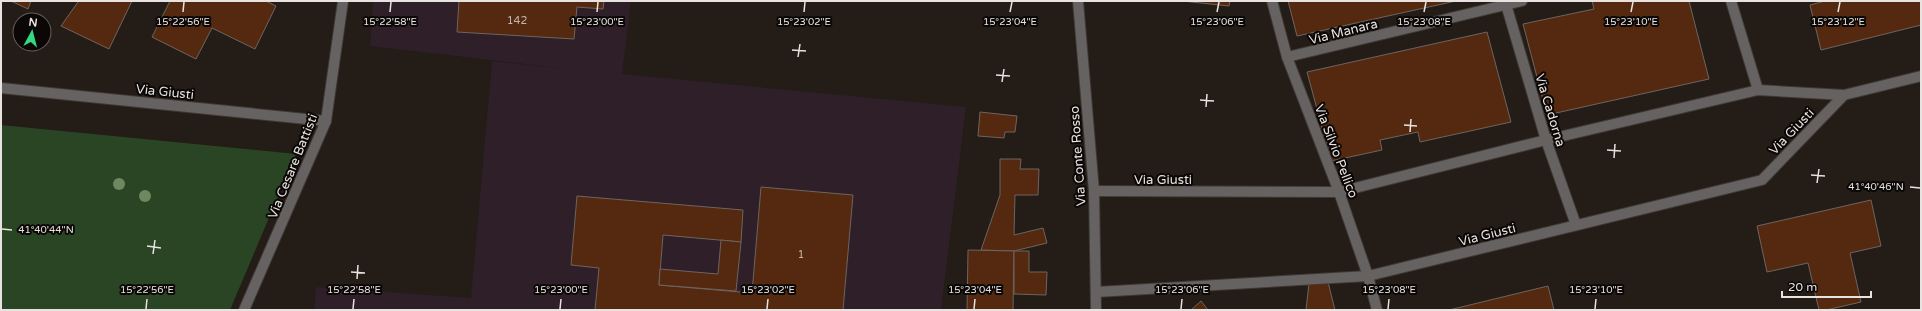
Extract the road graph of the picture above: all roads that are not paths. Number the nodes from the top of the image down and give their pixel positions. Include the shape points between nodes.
1 (343, 1) edge
2 (1078, 1) edge
3 (1272, 1) edge
4 (1522, 1) edge
5 (1731, 1) edge
6 (1506, 3) edge
7 (1288, 58) junction
8 (1921, 76) edge
9 (1, 88) edge
10 (1758, 90) junction
11 (1844, 95) junction
12 (326, 121) junction
13 (1546, 140) junction
14 (1094, 191) junction
15 (1339, 192) junction
16 (1576, 225) junction
17 (1368, 276) junction
18 (1096, 292) junction
19 (244, 310) edge
20 (1096, 310) edge
21 (1377, 310) edge

1 - 12 street, Via Cesare Battisti
2 - 14 street, Via Conte Rosso
3 - 7 street, Via Silvio Pellico
4 - 6 street, Via Manara
5 - 10 street
6 - 7 street, Via Manara
6 - 13 street, Via Cadorna
7 - 15 street, Via Silvio Pellico
8 - 11 street, Via Giusti
9 - 12 street, Via Giusti
10 - 11 street, Via Giusti
10 - 13 street, Via Giusti
11 - 16 street, Via Giusti via 1762,180
12 - 19 street, Via Cesare Battisti
13 - 15 street, Via Giusti
13 - 16 street, Via Cadorna
14 - 15 street, Via Giusti
14 - 18 street, Via Conte Rosso
15 - 17 street, Via Silvio Pellico
16 - 17 street, Via Giusti
17 - 18 street, Via Giusti
17 - 21 street, Via Silvio Pellico
18 - 20 street, Via Conte Rosso

